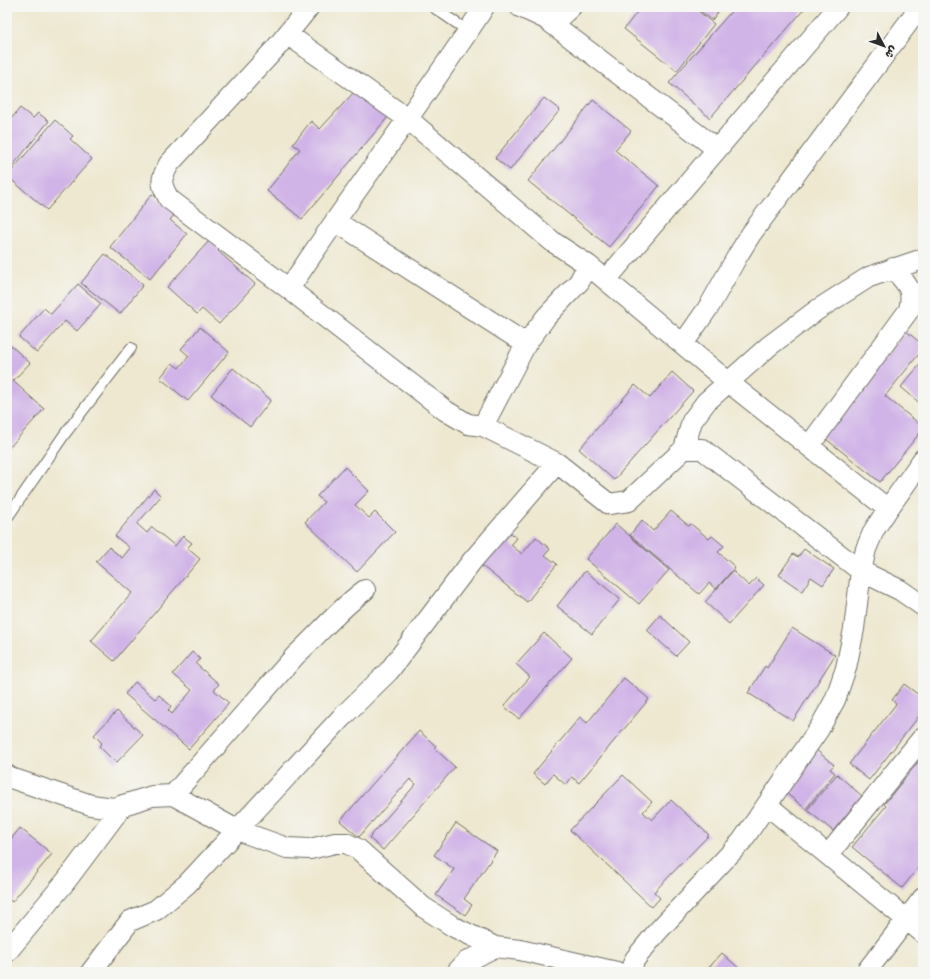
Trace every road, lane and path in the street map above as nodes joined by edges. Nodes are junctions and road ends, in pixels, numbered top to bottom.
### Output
1 (309, 7) edge
2 (433, 7) edge
3 (484, 7) edge
4 (520, 7) edge
5 (571, 7) edge
6 (838, 7) edge
7 (920, 7) edge
8 (546, 19) junction
9 (468, 31) junction
10 (287, 34) junction
11 (408, 119) junction
12 (717, 149) junction
13 (334, 220) junction
14 (923, 259) edge
15 (588, 265) junction
16 (893, 268) junction
17 (606, 280) junction
18 (289, 289) junction
19 (526, 344) junction
20 (683, 344) junction
21 (131, 348) dead end
22 (728, 382) junction
23 (483, 426) junction
24 (809, 446) junction
25 (684, 449) junction
26 (923, 459) edge
27 (557, 463) junction
28 (888, 509) junction
29 (7, 518) edge
30 (861, 571) junction
31 (365, 590) dead end
32 (923, 606) edge
33 (923, 737) edge
34 (7, 775) edge
35 (173, 795) junction
36 (123, 805) junction
37 (767, 805) junction
38 (237, 830) junction
39 (828, 855) junction
40 (923, 898) edge
41 (907, 919) junction
42 (923, 933) edge
43 (495, 947) junction
44 (7, 952) edge
45 (91, 972) edge
46 (457, 972) edge
47 (617, 972) edge
48 (630, 972) edge
49 (866, 972) edge

1 - 10 street
2 - 9 lane
3 - 9 street
4 - 8 street
5 - 8 street
6 - 12 street
7 - 20 street
8 - 12 street
9 - 11 street
10 - 11 street
10 - 18 street
11 - 13 street
11 - 15 street
12 - 17 street
13 - 18 street
13 - 19 street
14 - 16 street
15 - 17 street
15 - 19 street
16 - 22 street
16 - 24 street
17 - 20 street
18 - 23 street
19 - 23 street
20 - 22 street
21 - 29 lane
22 - 24 street
22 - 25 street
23 - 27 street
24 - 28 street
25 - 27 street
25 - 30 street
26 - 28 street
27 - 38 street
28 - 30 street
30 - 32 street
30 - 37 street
31 - 35 street
33 - 39 street
34 - 36 street
35 - 36 street
35 - 38 street
36 - 44 street
37 - 39 street
37 - 48 street
38 - 43 street
38 - 45 street
39 - 41 street
40 - 41 street
41 - 42 street
41 - 49 street
43 - 46 street
43 - 47 street

